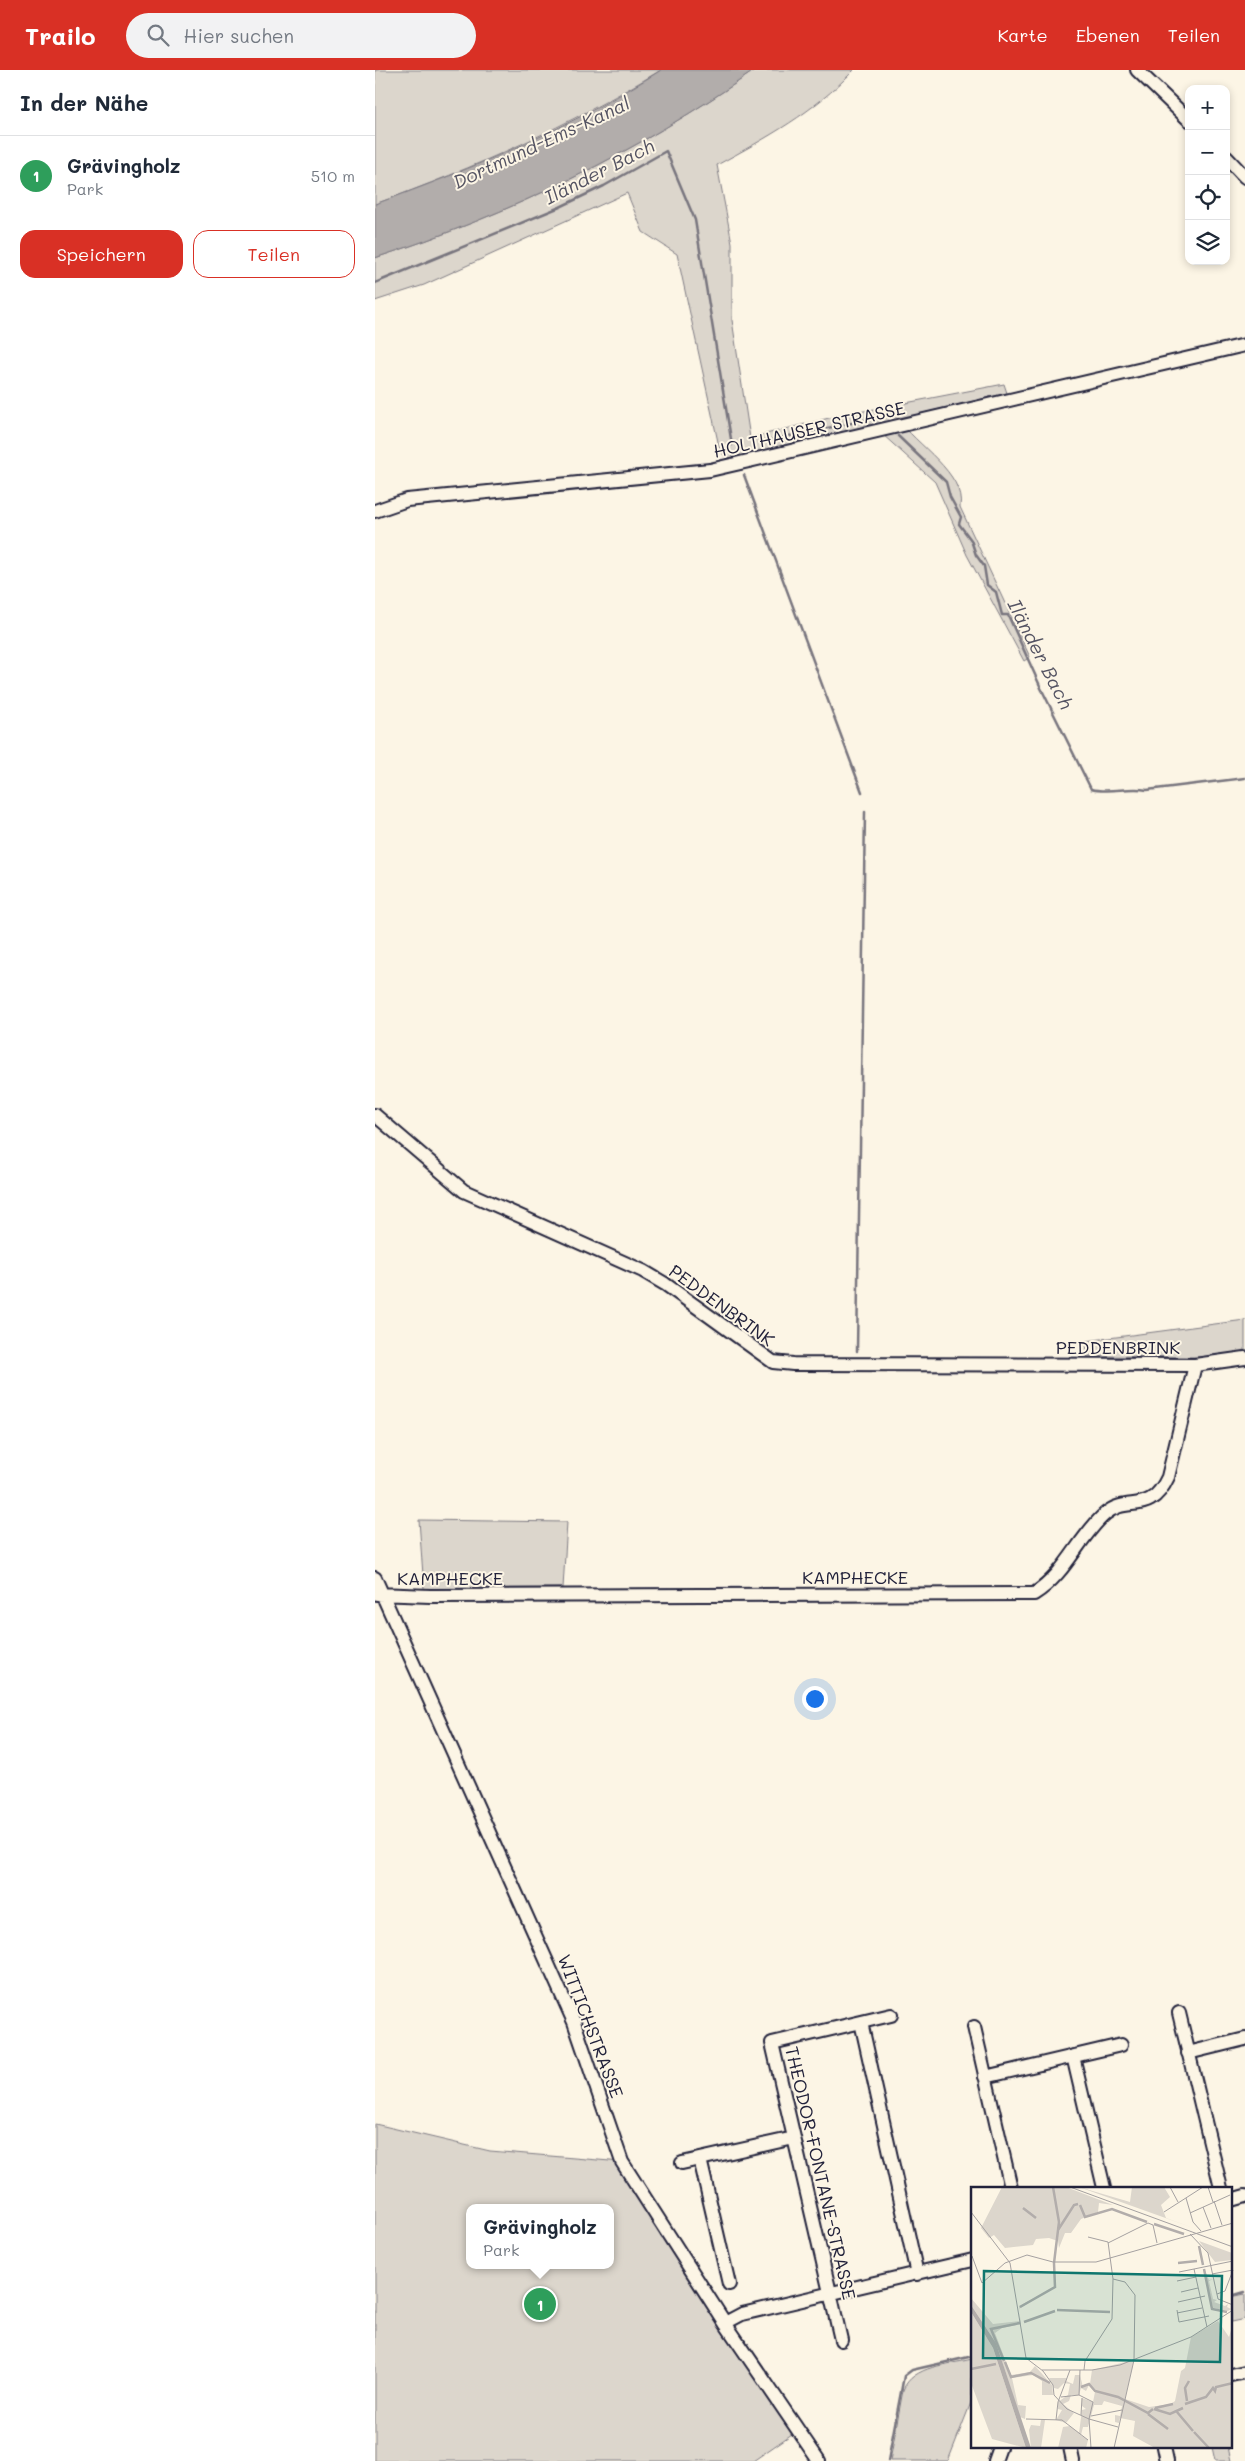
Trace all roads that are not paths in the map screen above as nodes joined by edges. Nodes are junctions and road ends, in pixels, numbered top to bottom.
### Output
1 (1137, 70) edge
2 (1185, 116) edge
3 (1230, 161) edge
4 (1245, 177) edge
5 (1245, 345) edge
6 (375, 511) edge
7 (375, 1115) edge
8 (1245, 1358) edge
9 (1195, 1364) junction
10 (375, 1578) edge
11 (379, 1595) edge
12 (1179, 2013) dead end
13 (891, 2015) dead end
14 (861, 2022) junction
15 (973, 2027) dead end
16 (1245, 2039) edge
17 (1121, 2045) dead end
18 (1188, 2053) junction
19 (1073, 2056) junction
20 (985, 2077) junction
21 (794, 2138) junction
22 (700, 2159) junction
23 (682, 2163) dead end
24 (1011, 2187) edge
25 (1104, 2187) edge
26 (1221, 2187) edge
27 (971, 2260) edge
28 (917, 2274) junction
29 (729, 2284) dead end
30 (830, 2294) junction
31 (725, 2323) junction
32 (841, 2340) dead end
33 (1000, 2448) edge
34 (1070, 2448) edge
35 (1164, 2448) edge
36 (819, 2461) edge
37 (995, 2461) edge
38 (1073, 2461) edge
39 (1167, 2461) edge

1 - 2 street
3 - 4 street
5 - 6 street, HOLTHAUSER STRASSE
7 - 9 street, PEDDENBRINK
8 - 9 street, PEDDENBRINK
9 - 11 street, KAMPHECKE
10 - 11 street, WITTICHSTRASSE
11 - 31 street, WITTICHSTRASSE
12 - 18 street
13 - 14 street, THEODOR-FONTANE-STRASSE
14 - 21 street, THEODOR-FONTANE-STRASSE
14 - 28 street
15 - 20 street
16 - 18 street
17 - 19 street
18 - 26 street
19 - 20 street
19 - 25 street
20 - 24 street
21 - 22 street
21 - 30 street, THEODOR-FONTANE-STRASSE
22 - 23 street
22 - 29 street
27 - 28 street
28 - 30 street
30 - 31 street
30 - 32 street, THEODOR-FONTANE-STRASSE
31 - 36 street, WITTICHSTRASSE
33 - 37 street
34 - 38 street
35 - 39 street

